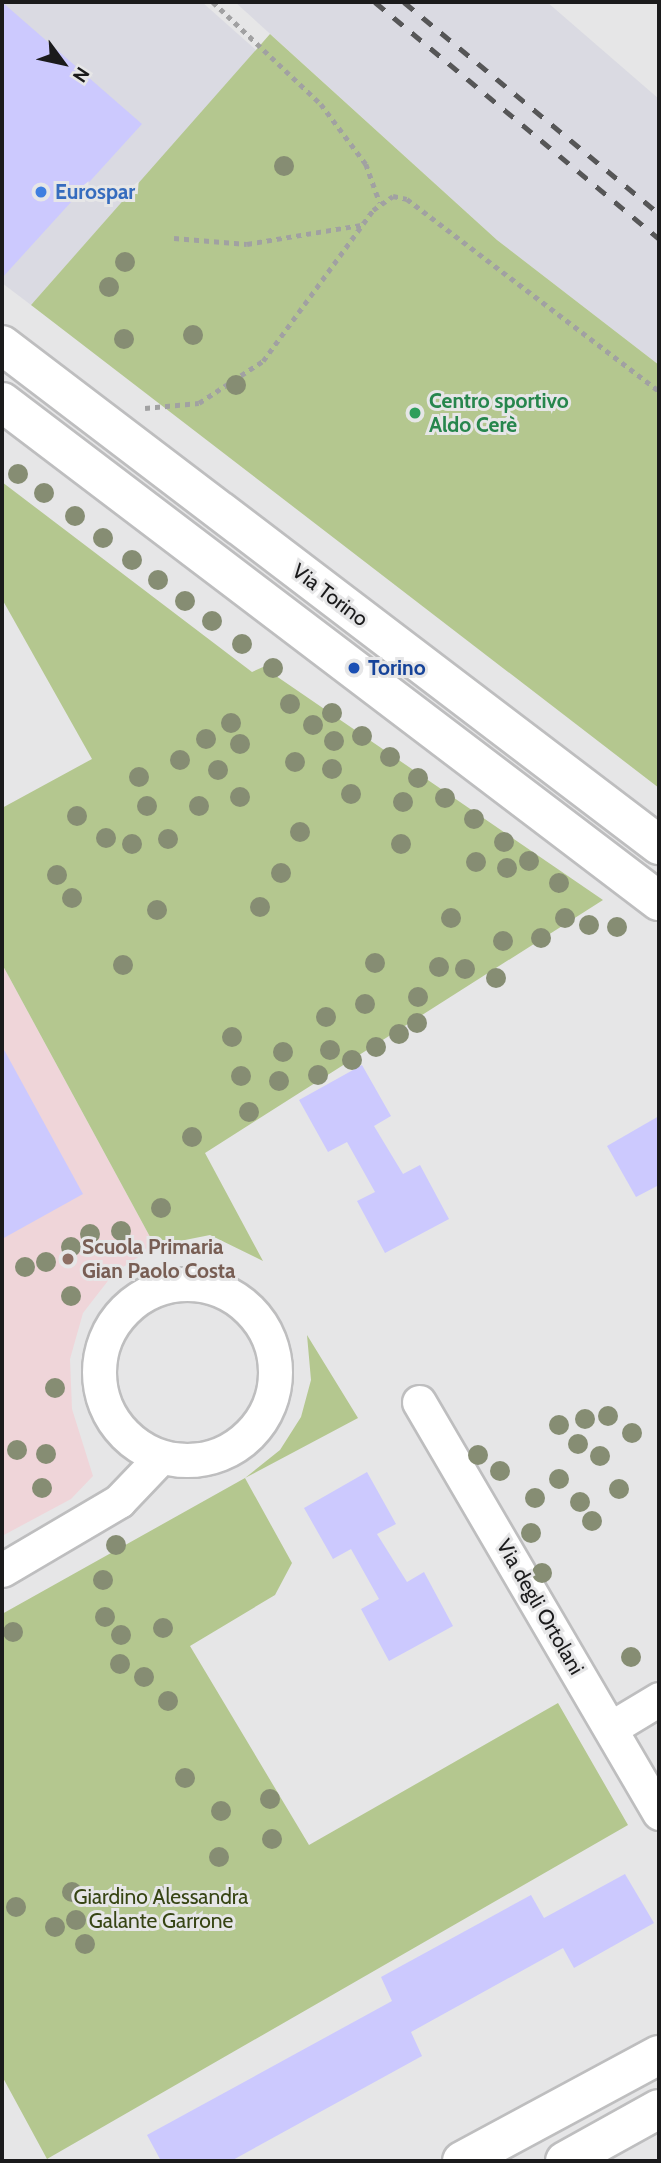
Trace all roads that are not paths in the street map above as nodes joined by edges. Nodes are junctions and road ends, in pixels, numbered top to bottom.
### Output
1 (2, 345) edge
2 (2, 402) edge
3 (659, 845) edge
4 (659, 901) edge
5 (419, 1402) dead end
6 (161, 1457) junction
7 (2, 1570) edge
8 (659, 1699) edge
9 (611, 1728) junction
10 (659, 1813) edge
11 (659, 2055) edge
12 (659, 2109) edge
13 (462, 2161) edge
14 (565, 2161) edge

1 - 3 main road, Via Torino
2 - 4 main road, Via Torino
5 - 9 street, Via degli Ortolani
6 - 6 street
6 - 7 street
8 - 9 street
9 - 10 street, Via degli Ortolani
11 - 13 main road
12 - 14 main road

